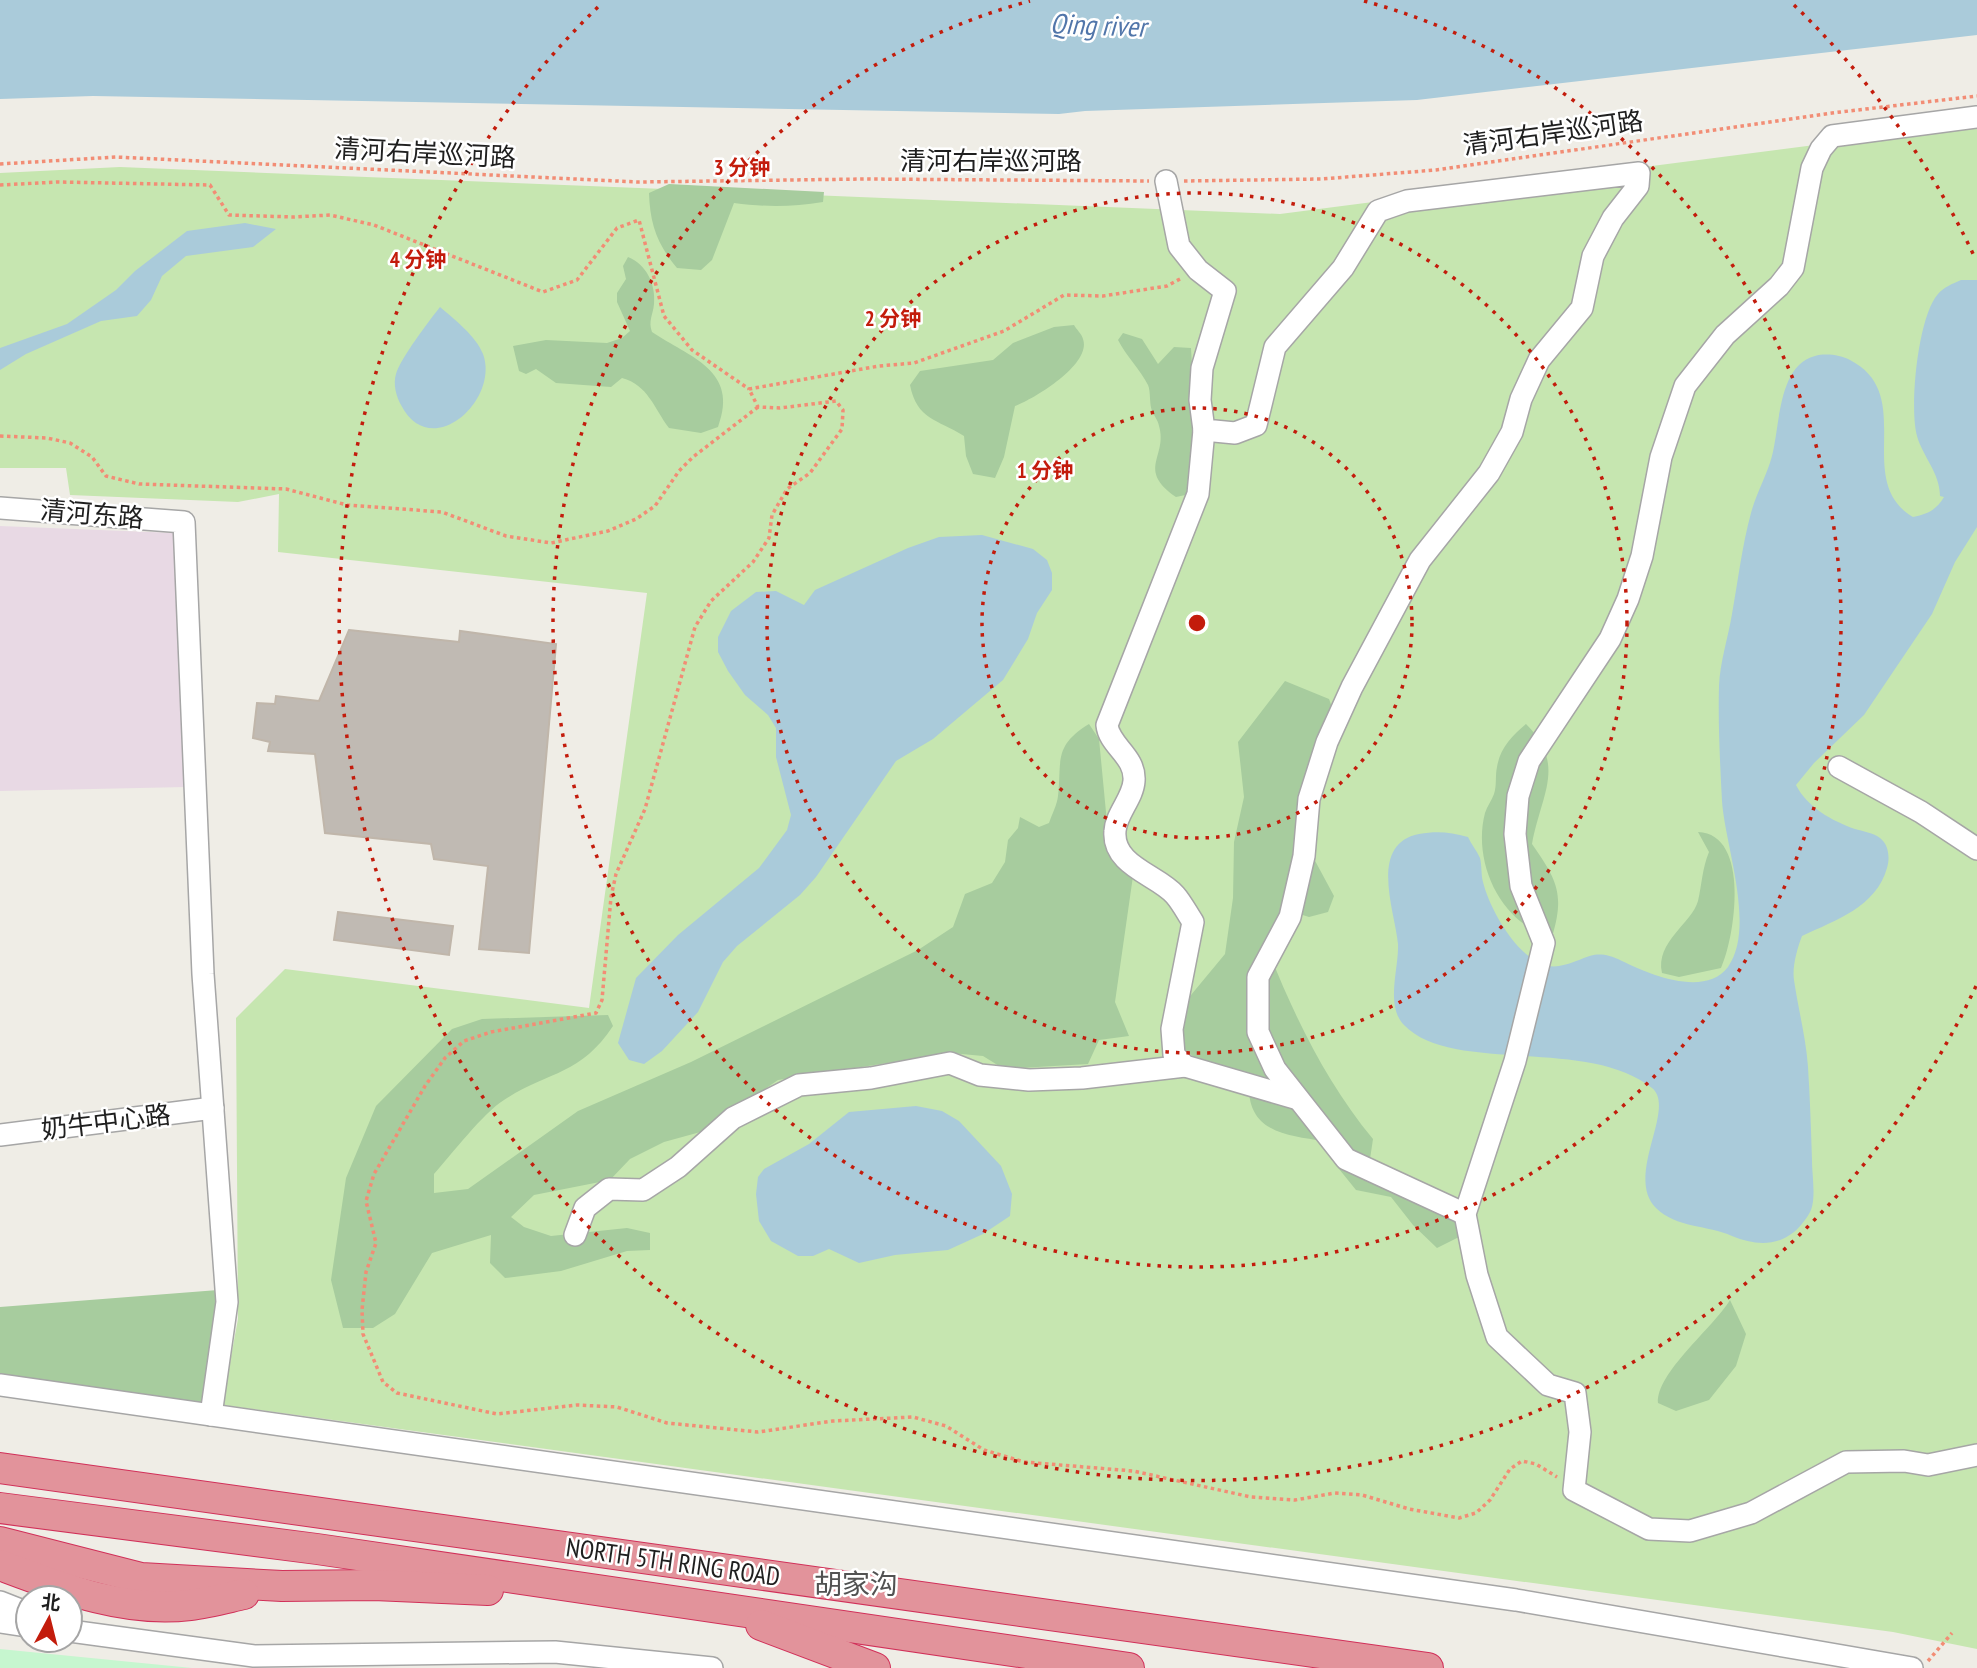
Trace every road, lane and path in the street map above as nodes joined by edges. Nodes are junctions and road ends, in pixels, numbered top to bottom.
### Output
1 (1977, 96) edge
2 (1977, 117) edge
3 (0, 164) edge
4 (1166, 181) junction
5 (0, 185) edge
6 (1198, 270) junction
7 (748, 388) junction
8 (758, 407) junction
9 (1204, 430) junction
10 (0, 436) edge
11 (0, 508) edge
12 (1839, 767) dead end
13 (1977, 849) edge
14 (1185, 1066) junction
15 (1298, 1099) junction
16 (213, 1108) junction
17 (0, 1135) edge
18 (1465, 1214) junction
19 (575, 1235) dead end
20 (0, 1385) edge
21 (211, 1415) junction
22 (1977, 1455) edge
23 (0, 1468) edge
24 (1574, 1490) junction
25 (0, 1508) edge
26 (0, 1542) edge
27 (0, 1565) edge
28 (282, 1586) junction
29 (691, 1602) junction
30 (84, 1633) edge
31 (1952, 1633) dead end
32 (712, 1668) edge
33 (875, 1668) edge
34 (1129, 1668) edge
35 (1428, 1668) edge
36 (1912, 1668) edge
37 (1923, 1668) edge

1 - 4 path, 清河右岸巡河路
2 - 18 street
3 - 4 path, 清河右岸巡河路
4 - 6 street
5 - 7 path
6 - 7 path
6 - 9 street
7 - 8 path
8 - 10 path
8 - 24 path
9 - 14 street
9 - 15 street
11 - 16 street, 清河东路
12 - 13 street
14 - 15 street
14 - 19 street
15 - 18 street
16 - 17 street, 奶牛中心路
16 - 21 street
18 - 24 street
20 - 21 street
21 - 36 street
22 - 24 street
23 - 35 highway, NORTH 5TH RING ROAD
25 - 29 highway, NORTH 5TH RING ROAD
26 - 28 highway
27 - 28 highway
28 - 29 highway
29 - 33 highway
29 - 34 highway, NORTH 5TH RING ROAD
30 - 32 street
31 - 37 path

